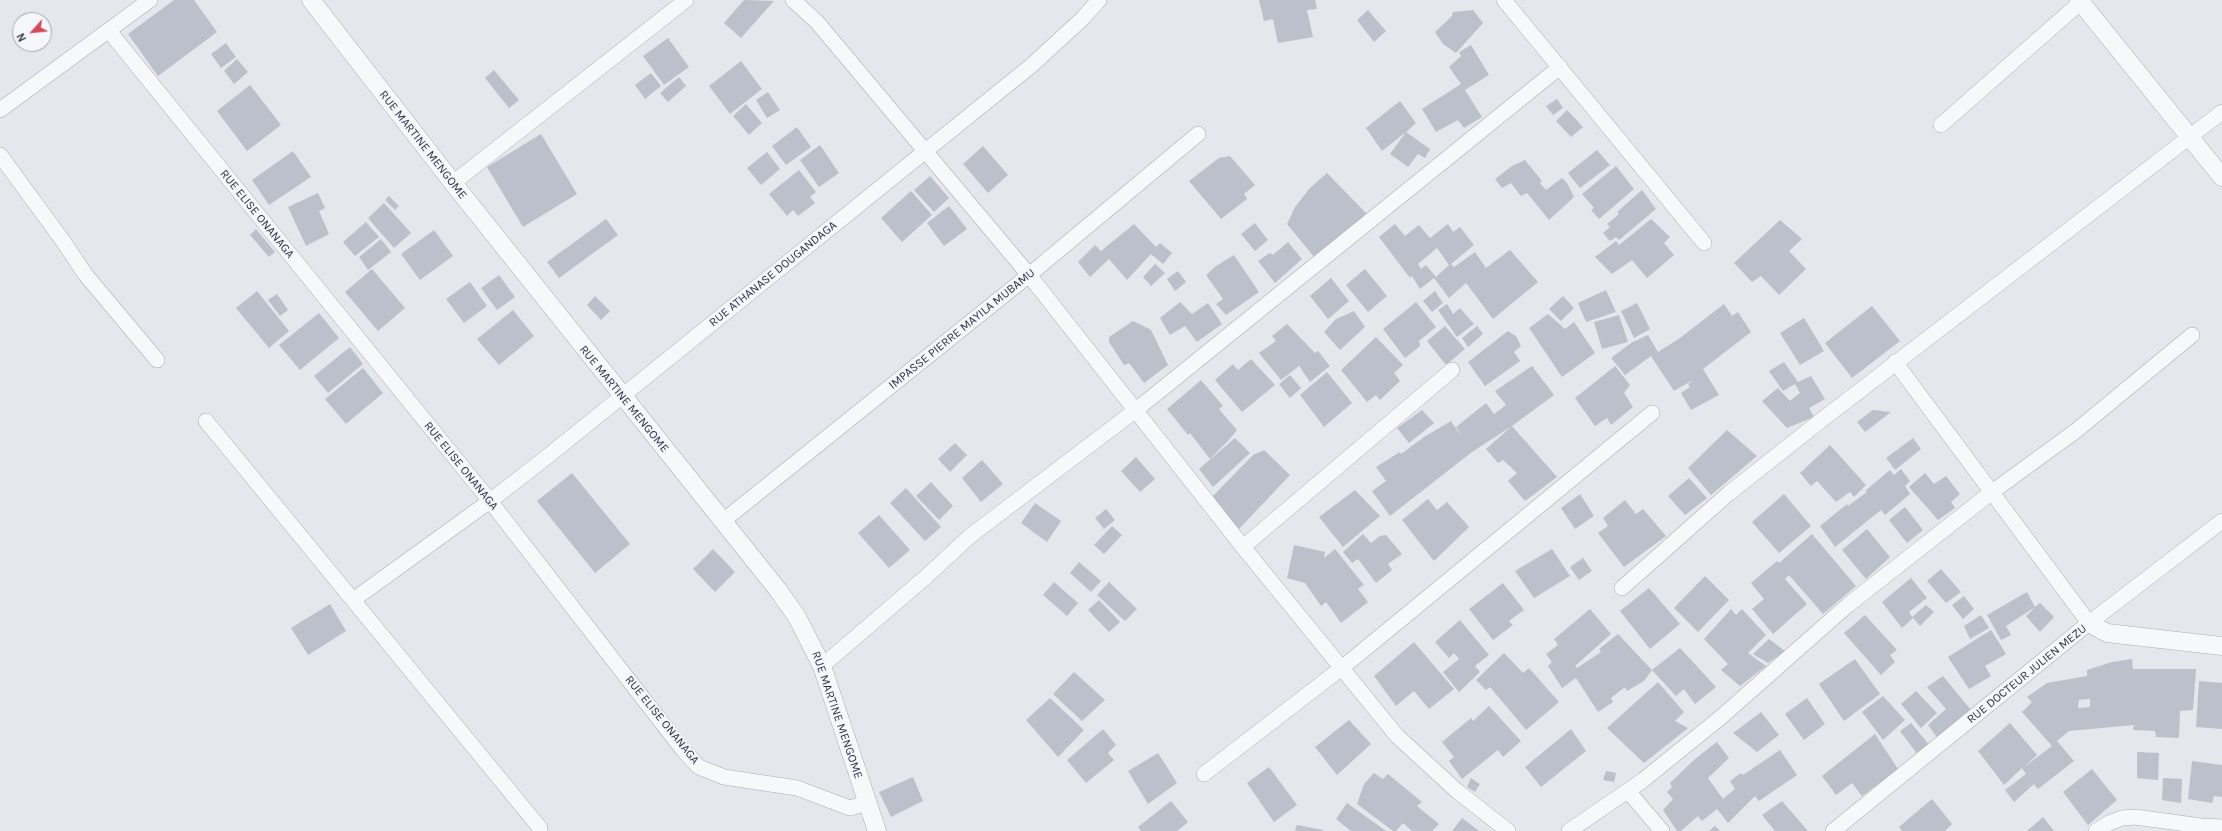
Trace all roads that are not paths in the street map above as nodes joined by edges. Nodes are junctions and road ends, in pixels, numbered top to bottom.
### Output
1 (150, 0) edge
2 (311, 0) edge
3 (686, 0) edge
4 (793, 0) edge
5 (1099, 0) edge
6 (1504, 0) edge
7 (2081, 1) edge
8 (109, 31) junction
9 (1560, 67) junction
10 (1, 106) edge
11 (2222, 112) edge
12 (1940, 125) dead end
13 (1198, 134) dead end
14 (2191, 137) junction
15 (924, 151) junction
16 (0, 155) edge
17 (2222, 176) edge
18 (453, 183) junction
19 (1704, 243) dead end
20 (1029, 275) junction
21 (2192, 335) dead end
22 (157, 360) dead end
23 (1895, 362) junction
24 (1452, 370) dead end
25 (621, 396) junction
26 (1136, 410) junction
27 (1652, 413) dead end
28 (206, 421) dead end
29 (1992, 492) junction
30 (490, 501) junction
31 (723, 521) junction
32 (2222, 521) edge
33 (1243, 547) junction
34 (1622, 588) dead end
35 (353, 600) junction
36 (2090, 624) junction
37 (2222, 646) edge
38 (822, 666) junction
39 (1343, 667) junction
40 (1204, 774) dead end
41 (1628, 791) junction
42 (867, 803) junction
43 (2222, 827) edge
44 (540, 828) dead end
45 (877, 831) edge
46 (1508, 831) edge
47 (1569, 831) edge
48 (1662, 831) edge
49 (1834, 831) edge
50 (2096, 831) edge

1 - 8 street
2 - 18 street, RUE MARTINE MENGOME
3 - 18 street
4 - 15 street
5 - 15 street, RUE ATHANASE DOUGANDAGA
6 - 9 street
7 - 12 street
7 - 14 street
8 - 10 street
8 - 30 street, RUE ELISE ONANAGA
9 - 19 street
9 - 26 street
11 - 14 street
13 - 20 street, IMPASSE PIERRE MAYILA MUBAMU
14 - 17 street
14 - 23 street
15 - 20 street
15 - 25 street, RUE ATHANASE DOUGANDAGA
16 - 22 street
18 - 25 street, RUE MARTINE MENGOME
20 - 26 street
20 - 31 street, IMPASSE PIERRE MAYILA MUBAMU
21 - 29 street
23 - 29 street
23 - 34 street
24 - 33 street
25 - 30 street, RUE ATHANASE DOUGANDAGA
25 - 31 street, RUE MARTINE MENGOME
26 - 33 street
26 - 38 street
27 - 39 street
28 - 35 street
29 - 36 street
29 - 41 street
30 - 35 street, RUE ATHANASE DOUGANDAGA
30 - 42 street, RUE ELISE ONANAGA
31 - 38 street, RUE MARTINE MENGOME
32 - 36 street, RUE DOCTEUR JULIEN MEZU
33 - 39 street
35 - 44 street
36 - 37 street
36 - 49 street, RUE DOCTEUR JULIEN MEZU
38 - 42 street, RUE MARTINE MENGOME
39 - 40 street
39 - 46 street
41 - 47 street
41 - 48 street
42 - 45 street, RUE MARTINE MENGOME
43 - 50 street

